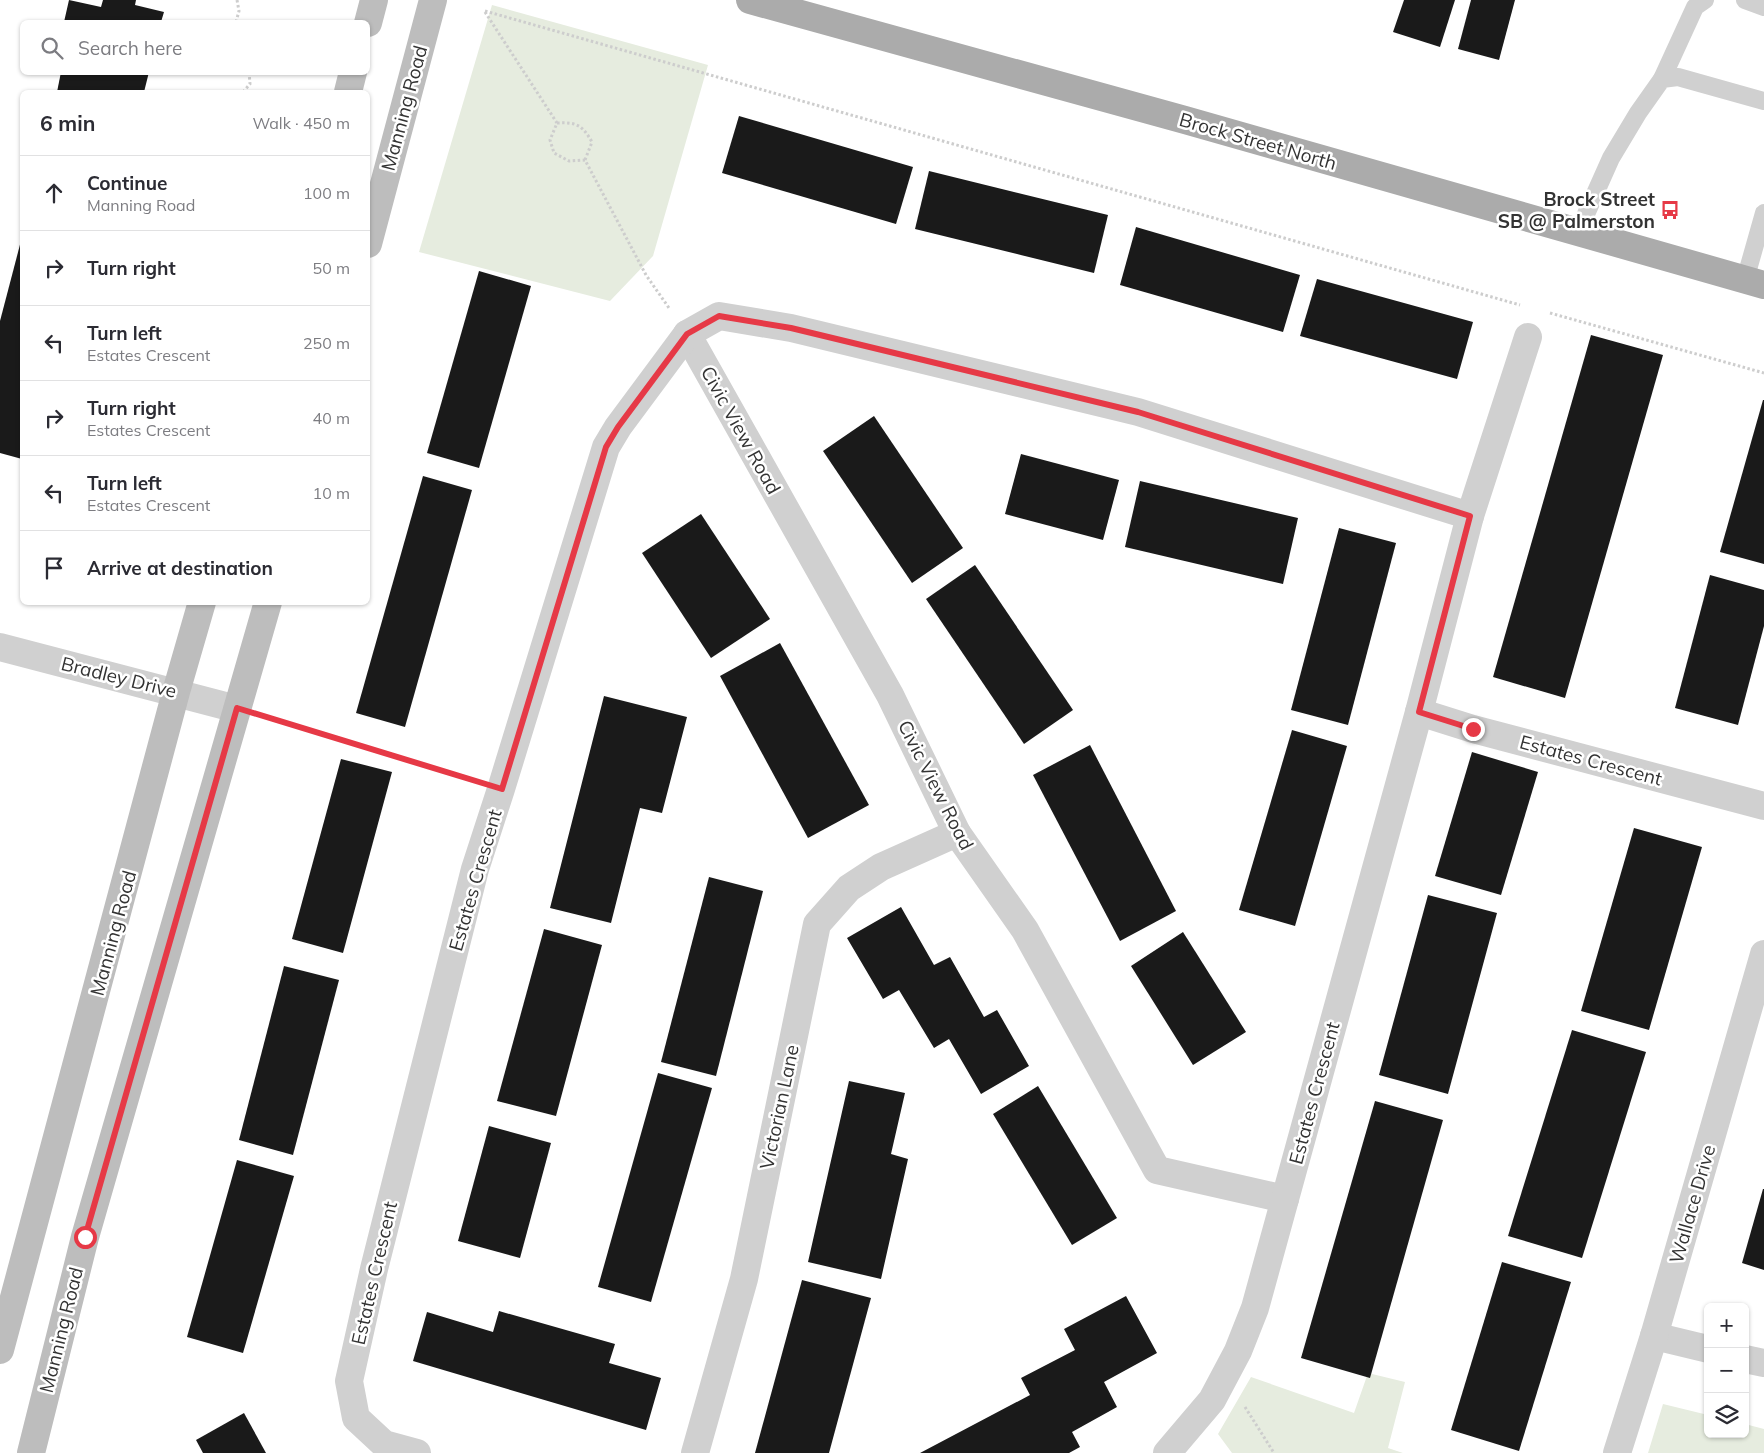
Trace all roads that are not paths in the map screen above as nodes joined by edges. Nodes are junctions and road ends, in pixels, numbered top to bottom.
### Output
1 (374, 0) edge
2 (433, 0) edge
3 (750, 0) edge
4 (1705, 0) edge
5 (1745, 0) edge
6 (1764, 7) edge
7 (369, 20) edge
8 (353, 75) edge
9 (1662, 79) junction
10 (349, 90) edge
11 (1764, 101) edge
12 (1764, 213) edge
13 (1578, 232) junction
14 (370, 236) edge
15 (1754, 282) edge
16 (687, 334) junction
17 (1528, 337) dead end
18 (1470, 516) junction
19 (201, 605) edge
20 (267, 605) edge
21 (0, 648) edge
22 (176, 692) junction
23 (237, 708) junction
24 (1419, 712) junction
25 (1764, 806) edge
26 (957, 833) junction
27 (1764, 954) edge
28 (1285, 1199) junction
29 (1654, 1336) junction
30 (1704, 1349) edge
31 (0, 1350) edge
32 (1749, 1360) edge
33 (1764, 1363) edge
34 (31, 1453) edge
35 (417, 1453) edge
36 (695, 1453) edge
37 (1167, 1453) edge
38 (1617, 1453) edge

1 - 7 main road
2 - 14 main road, Manning Road
3 - 13 main road, Brock Street North
4 - 9 lane
5 - 6 lane
8 - 10 main road
9 - 11 lane
9 - 13 lane
12 - 15 lane
13 - 15 main road, Brock Street North
16 - 18 street, Estates Crescent
16 - 26 street, Civic View Road
16 - 35 street, Estates Crescent
17 - 18 street, Estates Crescent
18 - 24 street, Estates Crescent
19 - 22 main road, Manning Road
20 - 23 main road, Manning Road
21 - 22 street, Bradley Drive
22 - 23 street, Bradley Drive
22 - 31 main road, Manning Road
23 - 34 main road, Manning Road
24 - 25 street, Estates Crescent
24 - 28 street, Estates Crescent
26 - 28 street, Civic View Road
26 - 36 street, Victorian Lane
27 - 29 street, Wallace Drive
28 - 37 street, Estates Crescent
29 - 30 street
29 - 38 street, Wallace Drive
32 - 33 street

